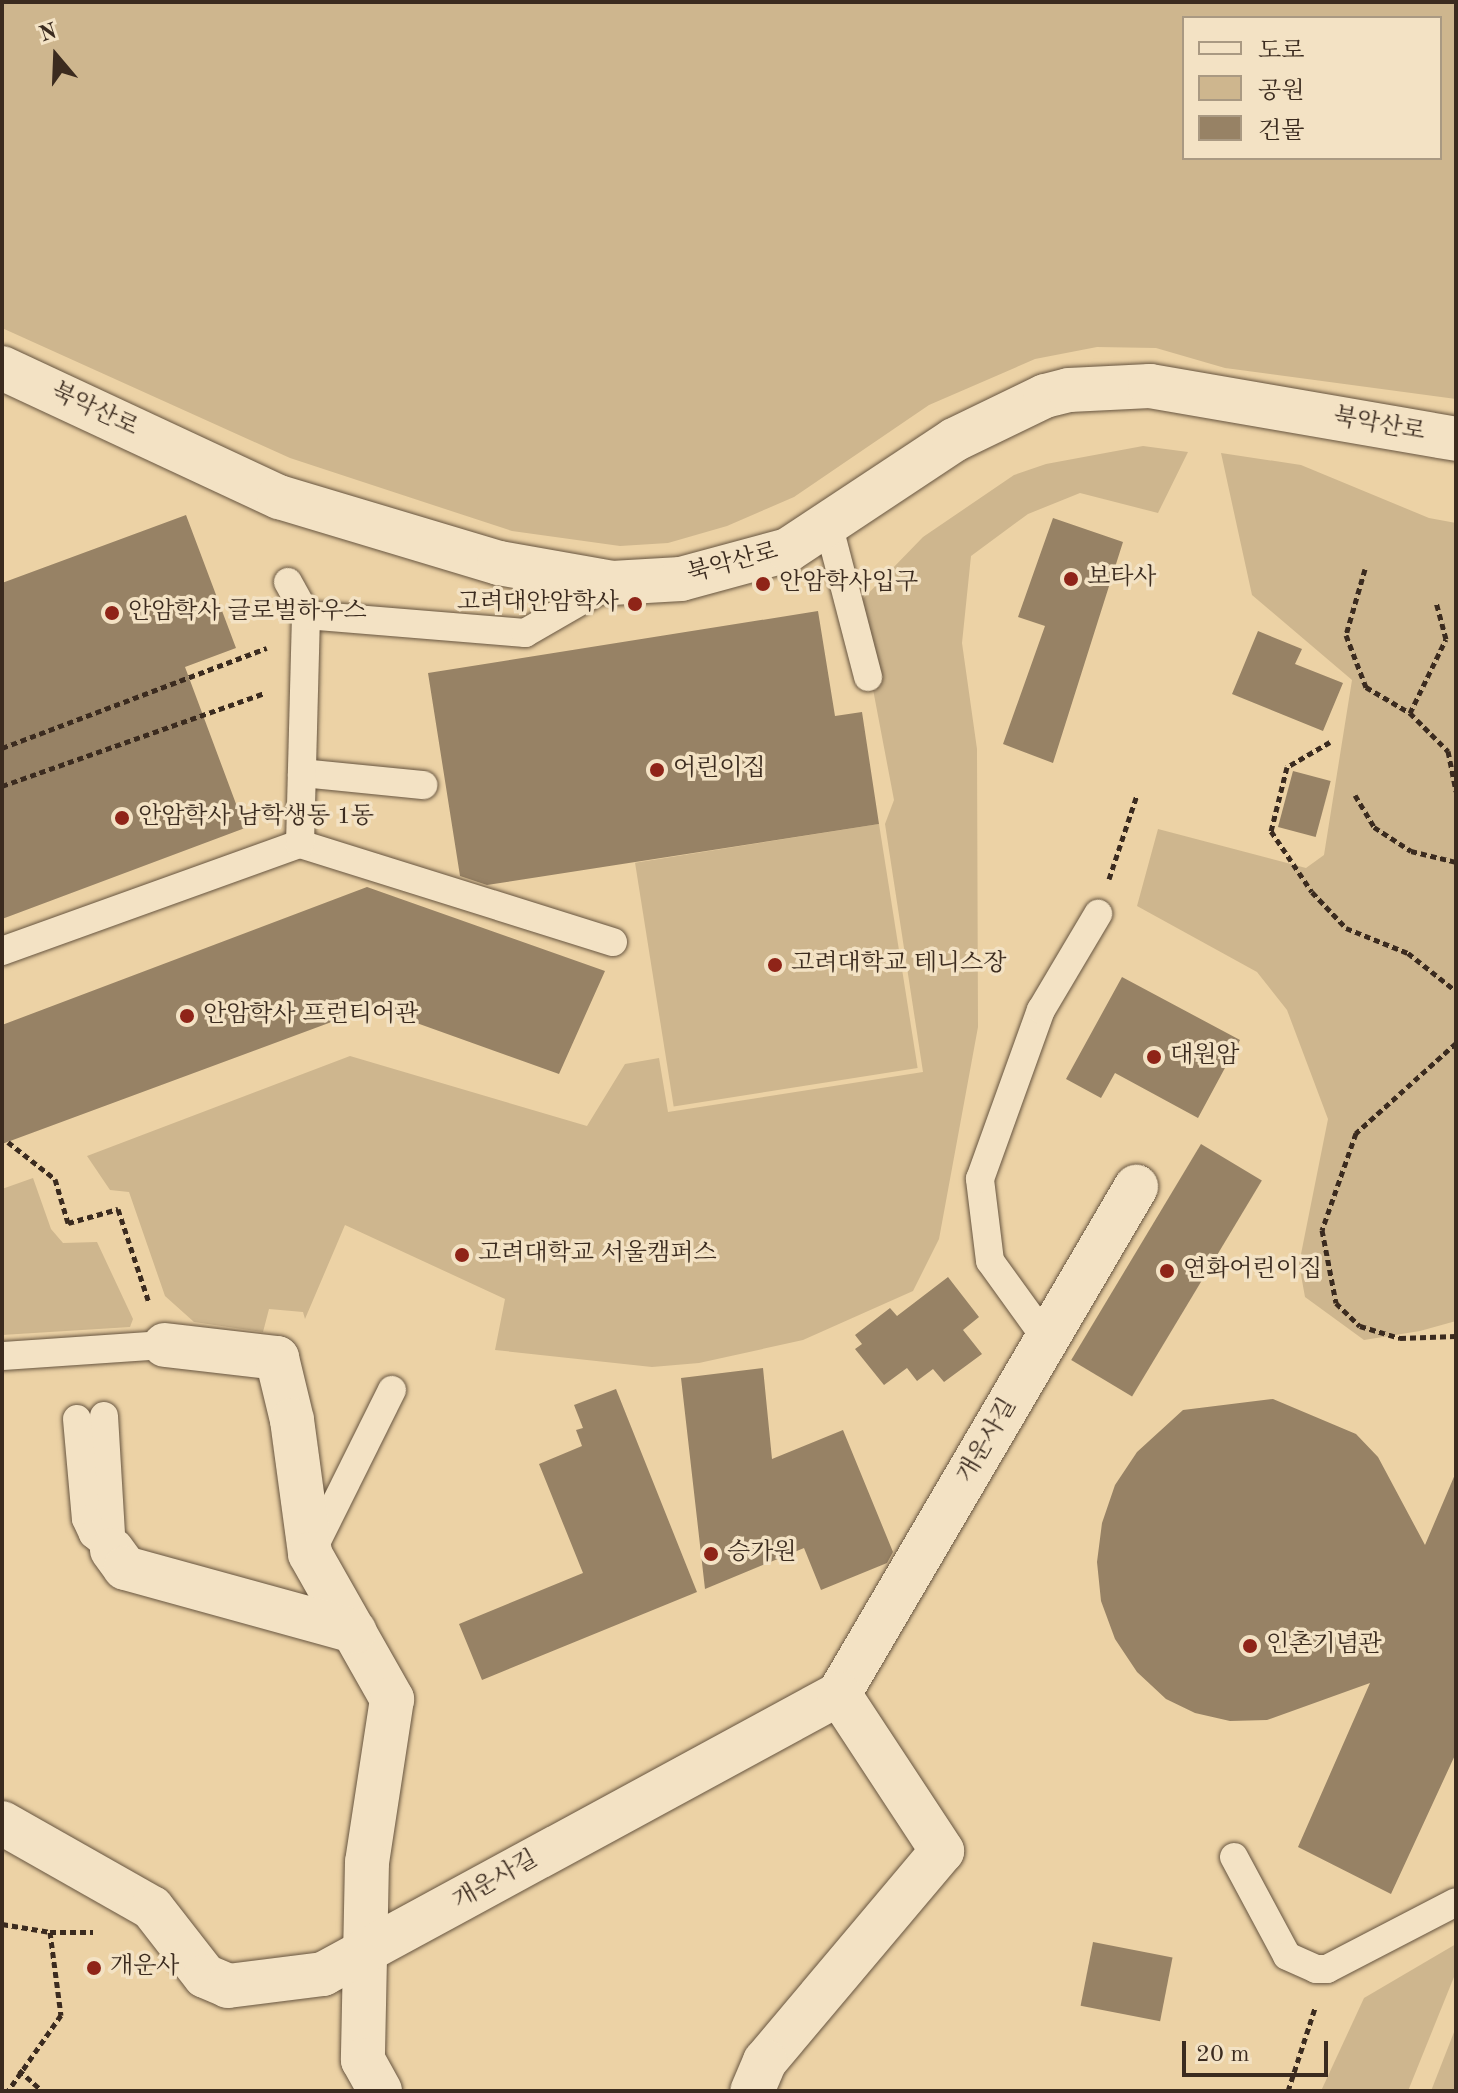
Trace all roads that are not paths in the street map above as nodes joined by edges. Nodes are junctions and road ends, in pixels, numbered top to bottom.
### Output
1 (2, 368) edge
2 (1456, 439) edge
3 (829, 527) junction
4 (288, 582) dead end
5 (612, 583) junction
6 (306, 615) junction
7 (868, 677) dead end
8 (302, 773) junction
9 (423, 785) dead end
10 (300, 844) junction
11 (1098, 914) road end
12 (613, 942) dead end
13 (2, 951) edge
14 (1136, 1187) dead end
15 (1047, 1340) junction
16 (165, 1345) joint
17 (2, 1356) edge
18 (392, 1390) dead end
19 (91, 1417) dead end
20 (112, 1550) joint
21 (310, 1554) junction
22 (354, 1631) junction
23 (839, 1694) junction
24 (2, 1823) edge
25 (1234, 1857) dead end
26 (1456, 1902) edge
27 (365, 1955) junction
28 (380, 2091) edge
29 (752, 2091) edge

1 - 5 street, 북악산로
2 - 3 street, 북악산로
3 - 5 street, 북악산로
3 - 7 lane
4 - 6 lane
5 - 6 lane
6 - 8 lane
8 - 9 lane
8 - 10 lane
10 - 12 lane
10 - 13 lane
11 - 15 lane
14 - 15 street, 개운사길
15 - 23 street, 개운사길
16 - 17 lane
16 - 21 street
18 - 21 lane
19 - 20 lane
20 - 22 street
21 - 22 street
22 - 27 street
23 - 27 street, 개운사길
23 - 29 street
24 - 27 street, 개운사길
25 - 26 lane
27 - 28 street

